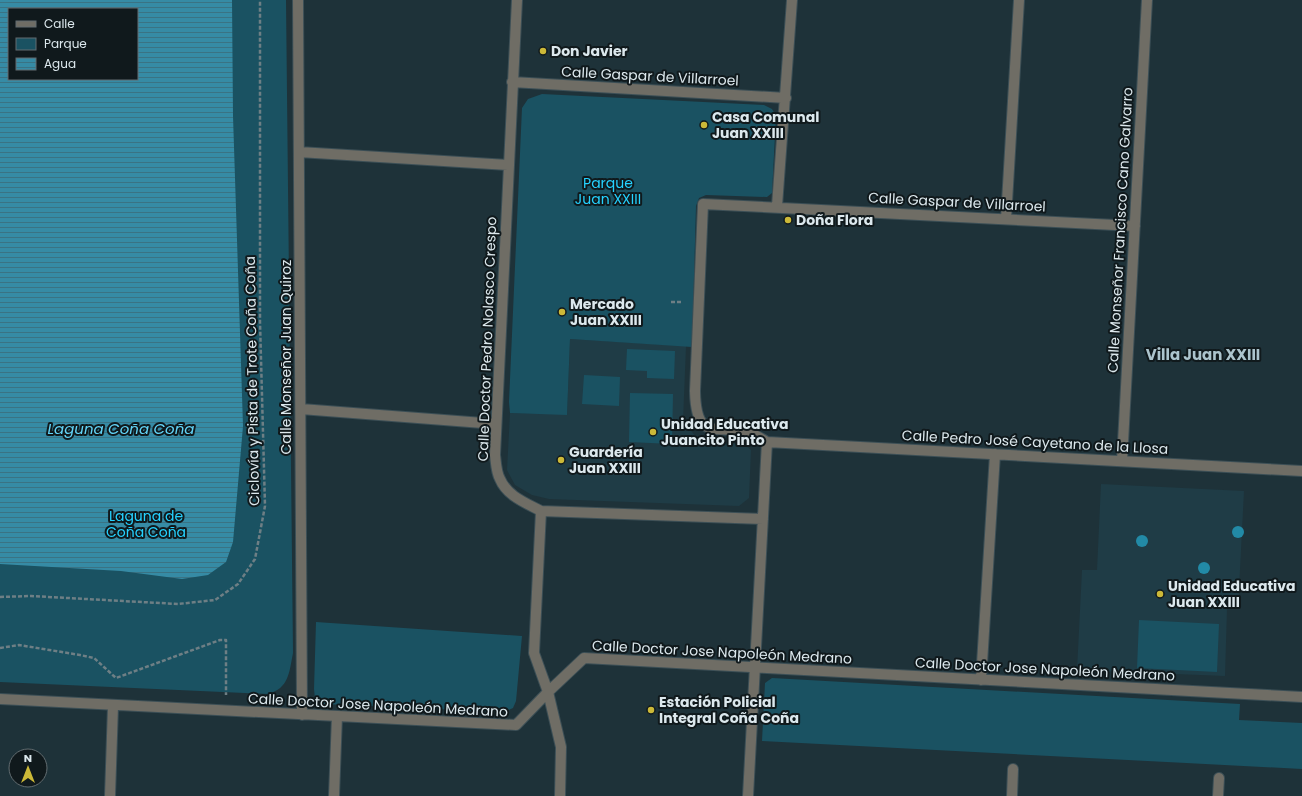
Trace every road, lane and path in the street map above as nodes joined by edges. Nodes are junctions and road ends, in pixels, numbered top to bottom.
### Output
1 (260, 0) edge
2 (298, 0) edge
3 (517, 0) edge
4 (792, 0) edge
5 (1019, 0) edge
6 (1147, 0) edge
7 (512, 82) junction
8 (786, 98) junction
9 (299, 152) junction
10 (508, 165) junction
11 (777, 206) junction
12 (1006, 219) junction
13 (1135, 226) junction
14 (301, 409) junction
15 (496, 424) junction
16 (767, 442) junction
17 (995, 454) junction
18 (1122, 461) junction
19 (1302, 471) edge
20 (541, 511) junction
21 (763, 519) junction
22 (0, 597) edge
23 (0, 648) edge
24 (755, 668) junction
25 (981, 680) junction
26 (548, 692) junction
27 (1302, 697) edge
28 (0, 699) edge
29 (112, 706) junction
30 (225, 711) junction
31 (302, 715) junction
32 (337, 716) junction
33 (1013, 769) dead end
34 (1219, 778) dead end
35 (110, 796) edge
36 (334, 796) edge
37 (560, 796) edge
38 (748, 796) edge
39 (1012, 796) edge
40 (1218, 796) edge

1 - 22 path, Ciclovía y Pista de Trote Coña Coña
2 - 9 street, Calle Monseñor Juan Quiroz
3 - 7 street, Calle Doctor Pedro Nolasco Crespo
4 - 8 street
5 - 12 street
6 - 13 street, Calle Monseñor Francisco Cano Galvarro
7 - 8 street, Calle Gaspar de Villarroel
7 - 10 street, Calle Doctor Pedro Nolasco Crespo
8 - 11 street
9 - 10 street
9 - 14 street, Calle Monseñor Juan Quiroz
10 - 15 street, Calle Doctor Pedro Nolasco Crespo
11 - 12 street, Calle Gaspar de Villarroel
11 - 16 street, Calle Gaspar de Villarroel
12 - 13 street, Calle Gaspar de Villarroel
13 - 18 street, Calle Monseñor Francisco Cano Galvarro
14 - 15 street
14 - 31 street, Calle Monseñor Juan Quiroz
15 - 20 street, Calle Doctor Pedro Nolasco Crespo
16 - 17 street, Calle Pedro José Cayetano de la Llosa
16 - 21 street
17 - 18 street, Calle Pedro José Cayetano de la Llosa
17 - 25 street
18 - 19 street, Calle Pedro José Cayetano de la Llosa
20 - 21 street
20 - 26 street
21 - 24 street
23 - 30 path
24 - 25 street, Calle Doctor Jose Napoleón Medrano
24 - 26 street, Calle Doctor Jose Napoleón Medrano
24 - 38 street
25 - 27 street, Calle Doctor Jose Napoleón Medrano
26 - 32 street, Calle Doctor Jose Napoleón Medrano
26 - 37 street
28 - 29 street, Calle Doctor Jose Napoleón Medrano
29 - 30 street, Calle Doctor Jose Napoleón Medrano
29 - 35 street
30 - 31 street, Calle Doctor Jose Napoleón Medrano
31 - 32 street, Calle Doctor Jose Napoleón Medrano
32 - 36 street
33 - 39 street
34 - 40 street

